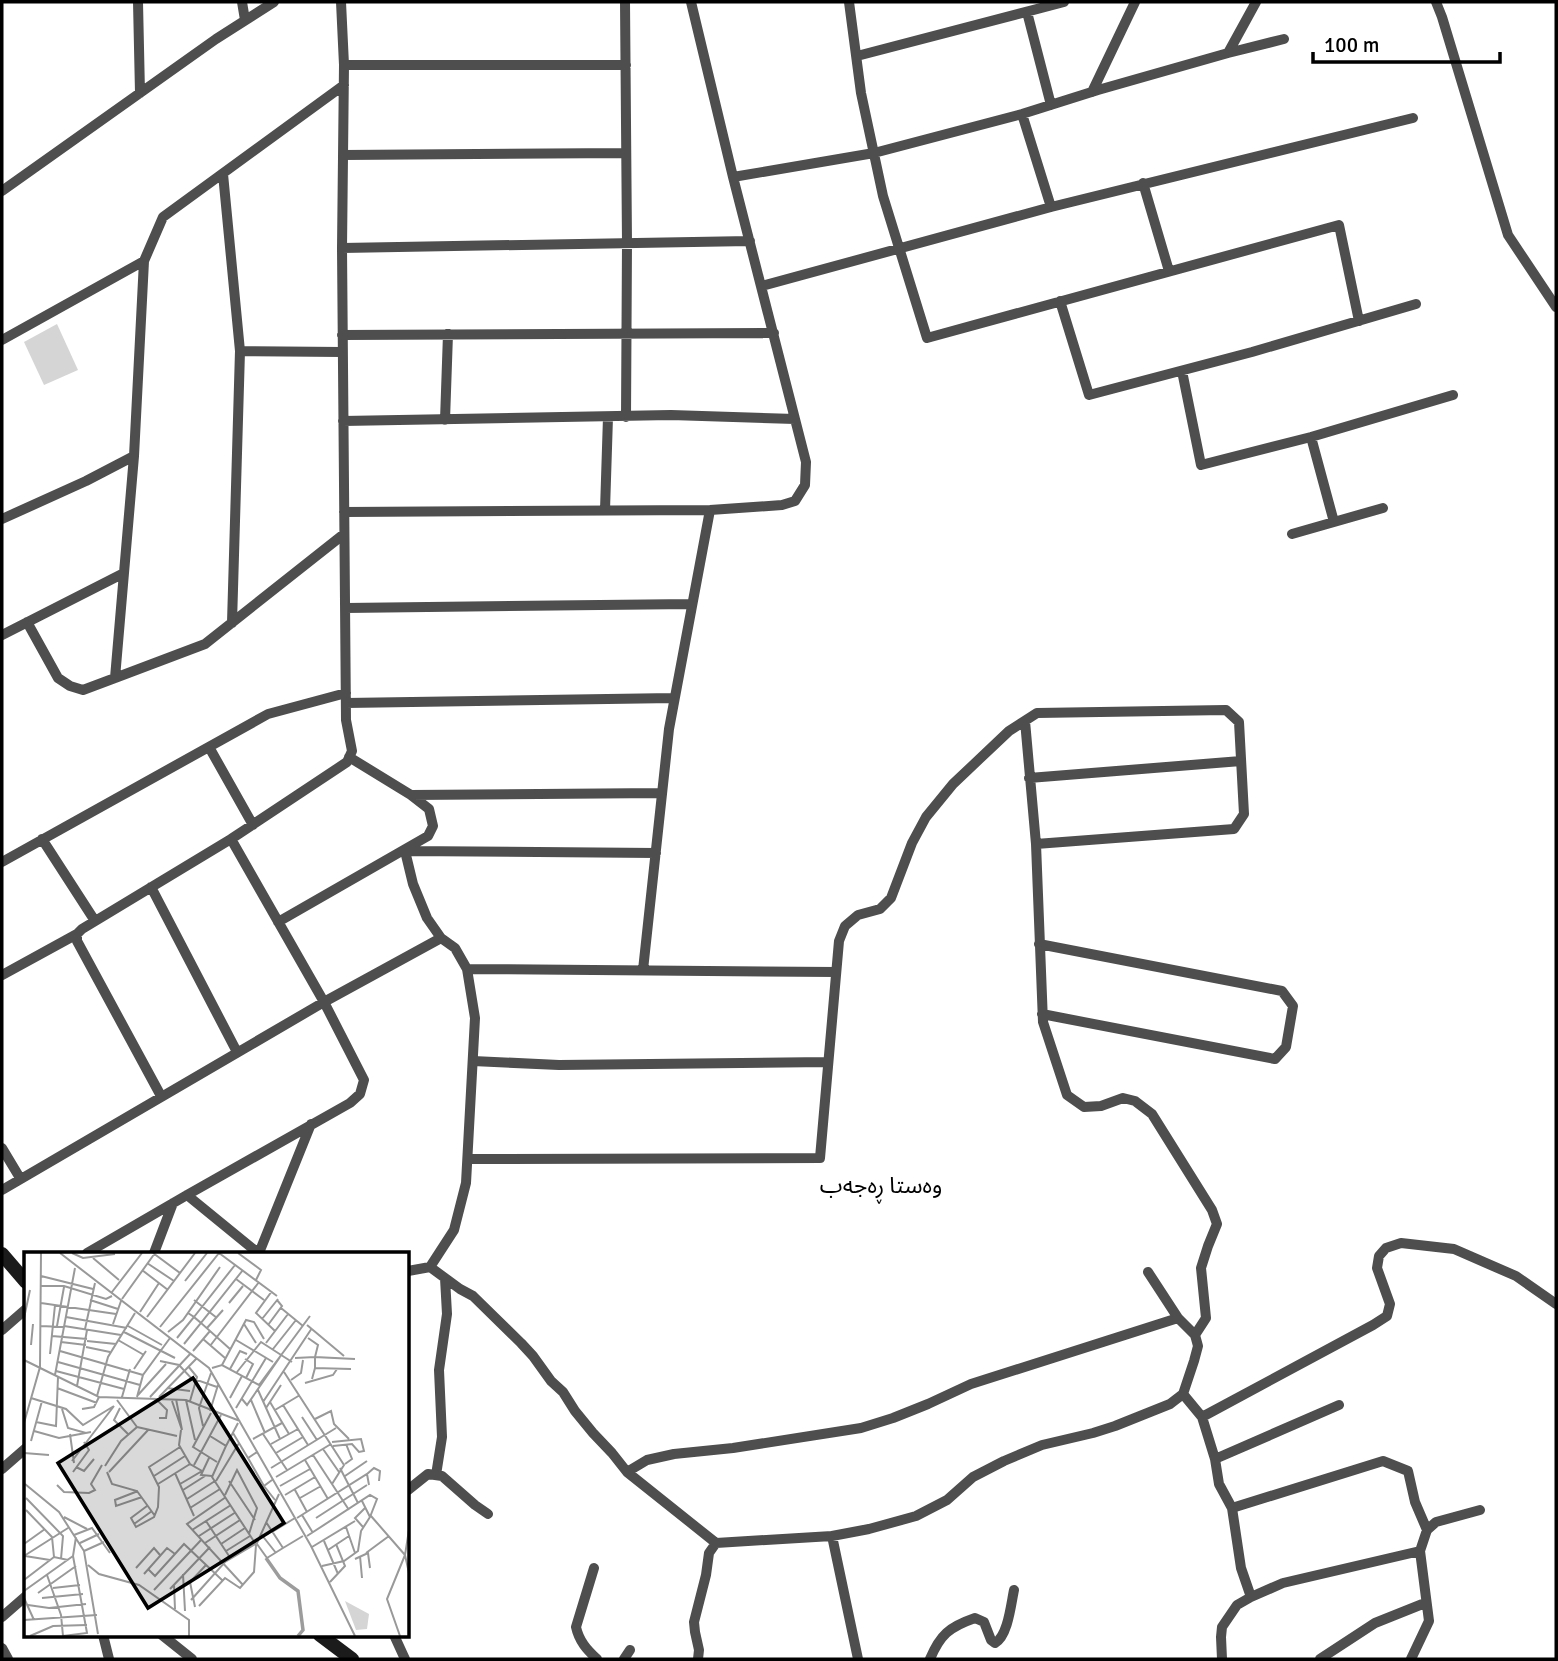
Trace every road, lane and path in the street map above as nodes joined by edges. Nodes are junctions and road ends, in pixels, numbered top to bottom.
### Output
1 (138, 2) edge
2 (242, 2) edge
3 (274, 2) edge
4 (341, 2) edge
5 (625, 2) edge
6 (691, 2) edge
7 (849, 2) edge
8 (1065, 2) edge
9 (1135, 2) edge
10 (1256, 2) edge
11 (1436, 2) edge
12 (1027, 12) junction
13 (245, 20) junction
14 (1284, 39) dead end
15 (1228, 53) junction
16 (857, 56) junction
17 (344, 65) junction
18 (626, 65) junction
19 (344, 85) junction
20 (1092, 92) junction
21 (140, 93) junction
22 (1051, 105) junction
23 (1022, 114) junction
24 (1413, 118) dead end
25 (626, 153) junction
26 (874, 153) junction
27 (343, 155) junction
28 (223, 174) junction
29 (733, 177) junction
30 (1143, 183) junction
31 (2, 191) edge
32 (1051, 207) junction
33 (750, 242) junction
34 (627, 243) junction
35 (342, 248) junction
36 (899, 248) junction
37 (144, 261) junction
38 (1169, 271) junction
39 (762, 286) junction
40 (1060, 301) junction
41 (1416, 304) dead end
42 (1556, 307) edge
43 (1359, 321) junction
44 (626, 333) junction
45 (774, 333) junction
46 (342, 334) junction
47 (448, 334) junction
48 (2, 340) edge
49 (240, 351) junction
50 (342, 352) junction
51 (1182, 371) junction
52 (1453, 395) dead end
53 (626, 416) junction
54 (608, 417) junction
55 (795, 419) junction
56 (445, 420) junction
57 (343, 421) junction
58 (1311, 437) junction
59 (134, 456) junction
60 (1383, 508) dead end
61 (605, 510) junction
62 (710, 510) junction
63 (344, 512) junction
64 (2, 519) edge
65 (1334, 522) junction
66 (344, 534) junction
67 (1292, 534) dead end
68 (124, 573) junction
69 (692, 604) junction
70 (345, 608) junction
71 (27, 622) junction
72 (232, 623) junction
73 (2, 635) edge
74 (115, 678) junction
75 (346, 698) junction
76 (674, 698) junction
77 (1025, 721) junction
78 (209, 747) junction
79 (349, 757) junction
80 (1241, 761) junction
81 (1029, 778) junction
82 (662, 793) junction
83 (411, 795) junction
84 (253, 825) junction
85 (42, 839) junction
86 (231, 839) junction
87 (1036, 844) junction
88 (405, 850) junction
89 (656, 853) junction
90 (2, 862) edge
91 (151, 887) junction
92 (95, 921) junction
93 (278, 922) junction
94 (77, 934) junction
95 (440, 937) junction
96 (1039, 944) junction
97 (467, 969) junction
98 (643, 970) junction
99 (836, 972) junction
100 (2, 975) edge
101 (324, 1002) junction
102 (1042, 1014) junction
103 (237, 1052) junction
104 (473, 1061) junction
105 (828, 1062) junction
106 (161, 1096) junction
107 (311, 1124) junction
108 (2, 1148) edge
109 (468, 1159) junction
110 (20, 1178) junction
111 (2, 1190) edge
112 (187, 1195) junction
113 (173, 1203) junction
114 (89, 1252) edge
115 (154, 1252) edge
116 (258, 1252) edge
117 (259, 1252) edge
118 (2, 1254) edge
119 (430, 1267) junction
120 (410, 1270) edge
121 (1148, 1272) dead end
122 (445, 1278) junction
123 (24, 1280) edge
124 (1556, 1304) edge
125 (24, 1311) edge
126 (1178, 1318) junction
127 (2, 1331) edge
128 (1195, 1335) junction
129 (1183, 1394) junction
130 (1339, 1405) dead end
131 (1202, 1418) junction
132 (24, 1450) edge
133 (1215, 1459) junction
134 (2, 1469) edge
135 (627, 1472) junction
136 (436, 1475) junction
137 (410, 1488) edge
138 (1232, 1508) junction
139 (1480, 1510) dead end
140 (488, 1514) dead end
141 (1427, 1530) junction
142 (832, 1536) junction
143 (716, 1543) junction
144 (1420, 1551) junction
145 (594, 1568) dead end
146 (1014, 1590) dead end
147 (1251, 1597) junction
148 (24, 1599) edge
149 (1425, 1603) junction
150 (2, 1617) edge
151 (103, 1636) edge
152 (163, 1636) edge
153 (321, 1636) edge
154 (394, 1636) edge
155 (2, 1648) edge
156 (8, 1659) edge
157 (109, 1659) edge
158 (192, 1659) edge
159 (352, 1659) edge
160 (405, 1659) edge
161 (597, 1659) edge
162 (698, 1659) edge
163 (858, 1659) edge
164 (930, 1659) edge
165 (1222, 1659) edge
166 (1320, 1659) edge
167 (1411, 1659) edge

1 - 21 street
2 - 13 street
3 - 13 street
4 - 17 street
5 - 18 street
6 - 29 street
7 - 16 street
8 - 12 street
9 - 20 street
10 - 15 street
11 - 42 street
12 - 16 street
12 - 22 street
13 - 21 street
14 - 15 street
15 - 20 street
16 - 26 street
17 - 18 street
17 - 19 street
18 - 25 street
19 - 27 street
19 - 28 street
20 - 22 street
21 - 31 street
22 - 23 street
23 - 26 street
23 - 32 street
24 - 30 street
25 - 27 street
25 - 34 street
26 - 29 street
26 - 36 street
27 - 35 street
28 - 37 street
28 - 49 street
29 - 33 street
30 - 32 street
30 - 38 street
32 - 36 street
33 - 34 street
33 - 39 street
34 - 35 street
34 - 44 street
35 - 46 street
36 - 39 street
36 - 40 street
37 - 48 street
37 - 59 street
38 - 40 street
38 - 43 street
39 - 45 street
40 - 51 street
41 - 43 street
43 - 51 street
44 - 45 street
44 - 47 street
44 - 53 street
45 - 55 street
46 - 47 street
46 - 50 street
47 - 56 street
49 - 50 street
49 - 72 street
50 - 57 street
51 - 58 street
52 - 58 street
53 - 54 street
53 - 55 street
54 - 56 street
54 - 61 street
55 - 62 street
56 - 57 street
57 - 63 street
58 - 65 street
59 - 64 street
59 - 68 street
60 - 65 street
61 - 62 street
61 - 63 street
62 - 69 street
63 - 66 street
65 - 67 street
66 - 70 street
66 - 72 street
68 - 71 street
68 - 74 street
69 - 70 street
69 - 76 street
70 - 75 street
71 - 73 street
71 - 74 street
72 - 74 street
75 - 76 street
75 - 78 street
75 - 79 street
76 - 82 street
77 - 80 street
77 - 81 street
77 - 99 street
78 - 84 street
78 - 85 street
79 - 83 street
79 - 84 street
80 - 81 street
80 - 87 street
81 - 87 street
82 - 83 street
82 - 89 street
83 - 88 street
84 - 86 street
85 - 90 street
85 - 92 street
86 - 91 street
86 - 93 street
87 - 96 street
88 - 89 street
88 - 93 street
88 - 95 street
89 - 98 street
91 - 92 street
91 - 103 street
92 - 94 street
93 - 101 street
94 - 100 street
94 - 106 street
95 - 97 street
95 - 101 street
96 - 102 street
96 - 102 street
97 - 98 street
97 - 104 street
98 - 99 street
99 - 105 street
101 - 103 street
101 - 107 street
102 - 128 street
103 - 106 street
104 - 105 street
104 - 109 street
105 - 109 street
106 - 110 street
107 - 112 street
107 - 117 street
108 - 110 street
109 - 119 street
110 - 111 street
112 - 113 street
112 - 116 street
113 - 114 street
113 - 115 street
118 - 123 main road
119 - 120 street
119 - 122 street
121 - 126 street
122 - 135 street
122 - 136 street
124 - 131 street
125 - 127 street
126 - 128 street
126 - 135 street
128 - 129 street
129 - 131 street
129 - 142 street
130 - 133 street
131 - 133 street
132 - 134 street
133 - 138 street
135 - 143 street
136 - 137 street
136 - 140 street
138 - 141 street
138 - 147 street
139 - 141 street
141 - 144 street
142 - 143 street
142 - 163 street
143 - 162 street
144 - 147 street
144 - 149 street
145 - 161 street
146 - 164 street
147 - 165 street
148 - 150 street
149 - 166 street
149 - 167 street
151 - 157 street
152 - 158 street
153 - 159 main road
154 - 160 street
155 - 156 street

